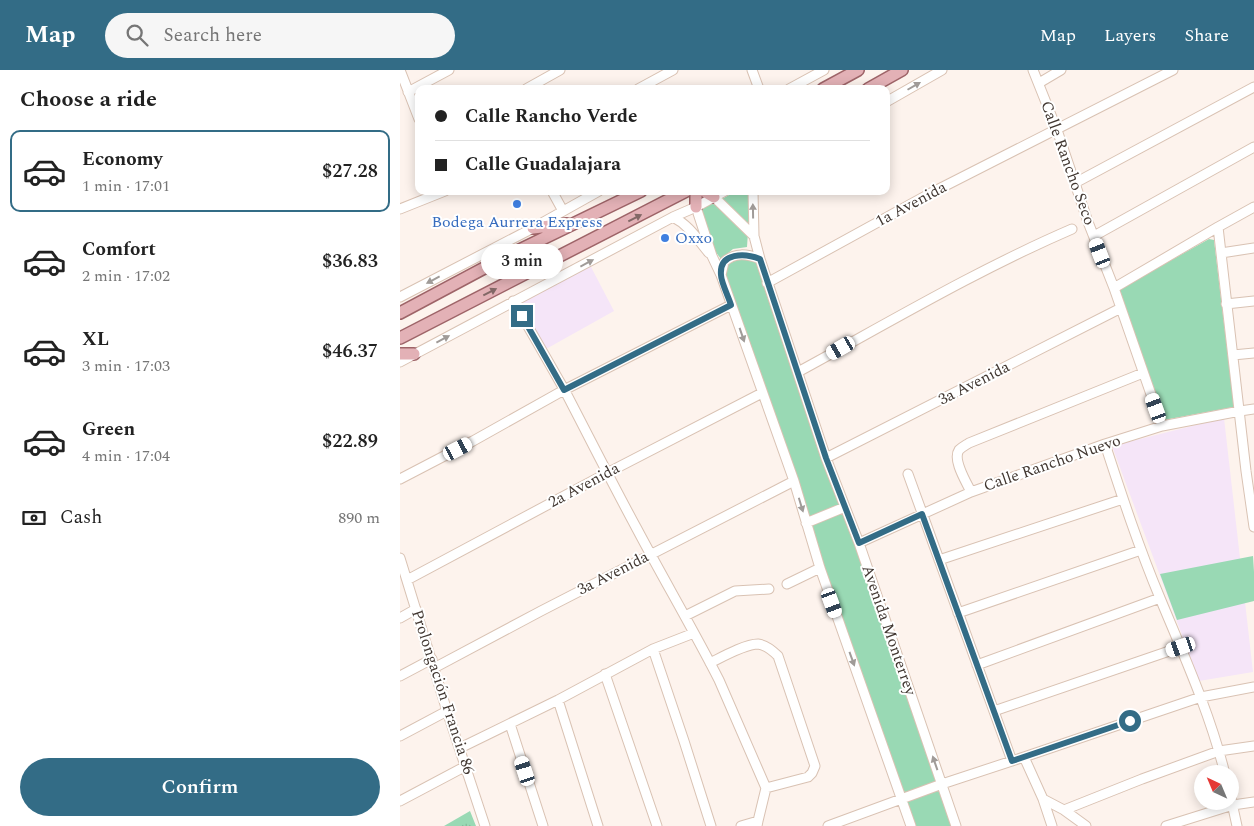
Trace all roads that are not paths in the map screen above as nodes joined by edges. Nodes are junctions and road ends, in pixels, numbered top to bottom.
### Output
1 (400, 70) edge
2 (448, 70) edge
3 (560, 70) edge
4 (672, 70) edge
5 (752, 70) edge
6 (824, 70) edge
7 (858, 70) edge
8 (902, 70) edge
9 (942, 70) edge
10 (1033, 70) edge
11 (1061, 70) edge
12 (1173, 70) edge
13 (1039, 83) junction
14 (421, 85) edge
15 (533, 85) edge
16 (645, 85) edge
17 (758, 85) edge
18 (796, 85) edge
19 (830, 85) edge
20 (875, 85) edge
21 (1254, 87) edge
22 (415, 88) edge
23 (408, 92) junction
24 (890, 100) edge
25 (415, 109) edge
26 (1057, 130) junction
27 (1254, 147) edge
28 (1075, 183) junction
29 (435, 195) edge
30 (554, 195) edge
31 (592, 195) edge
32 (633, 195) edge
33 (678, 195) edge
34 (696, 195) edge
35 (708, 195) edge
36 (710, 195) edge
37 (753, 195) edge
38 (696, 206) junction
39 (1254, 208) edge
40 (400, 209) edge
41 (563, 211) junction
42 (673, 217) junction
43 (576, 223) junction
44 (1218, 227) junction
45 (533, 228) junction
46 (1072, 229) dead end
47 (754, 236) junction
48 (1094, 236) junction
49 (1254, 248) edge
50 (1221, 253) junction
51 (712, 256) junction
52 (760, 259) junction
53 (721, 275) junction
54 (767, 283) junction
55 (1114, 288) junction
56 (400, 298) edge
57 (1254, 300) edge
58 (514, 301) junction
59 (1226, 304) junction
60 (731, 305) junction
61 (1121, 308) junction
62 (400, 313) edge
63 (400, 338) edge
64 (1254, 353) edge
65 (400, 354) edge
66 (414, 354) junction
67 (1233, 355) junction
68 (400, 362) edge
69 (798, 372) junction
70 (1143, 373) junction
71 (564, 390) junction
72 (762, 394) junction
73 (1254, 410) edge
74 (1240, 411) junction
75 (1162, 426) junction
76 (1105, 444) junction
77 (826, 458) junction
78 (1250, 470) edge
79 (606, 473) junction
80 (908, 474) dead end
81 (400, 479) edge
82 (794, 481) junction
83 (971, 492) junction
84 (1123, 499) junction
85 (845, 507) junction
86 (922, 514) junction
87 (806, 524) junction
88 (1254, 525) edge
89 (859, 543) junction
90 (1141, 550) junction
91 (650, 554) junction
92 (400, 558) edge
93 (939, 560) junction
94 (820, 568) junction
95 (407, 580) junction
96 (787, 584) dead end
97 (769, 589) dead end
98 (1160, 598) junction
99 (416, 609) junction
100 (958, 613) junction
101 (686, 616) junction
102 (400, 618) edge
103 (694, 633) junction
104 (1181, 647) junction
105 (653, 649) junction
106 (433, 663) junction
107 (710, 663) junction
108 (977, 665) junction
109 (605, 674) junction
110 (400, 676) edge
111 (1254, 687) edge
112 (1202, 697) junction
113 (558, 700) junction
114 (447, 711) junction
115 (994, 711) junction
116 (510, 724) junction
117 (400, 736) edge
118 (1254, 746) edge
119 (460, 748) junction
120 (1219, 751) junction
121 (1024, 757) junction
122 (1012, 761) junction
123 (1223, 765) edge
124 (466, 766) junction
125 (942, 784) junction
126 (766, 788) junction
127 (901, 798) junction
128 (1043, 800) junction
129 (400, 801) edge
130 (1254, 802) edge
131 (1239, 804) edge
132 (1064, 810) junction
133 (1217, 810) edge
134 (1234, 810) edge
135 (758, 824) edge
136 (485, 826) edge
137 (543, 826) edge
138 (598, 826) edge
139 (657, 826) edge
140 (711, 826) edge
141 (741, 826) edge
142 (828, 826) edge
143 (911, 826) edge
144 (956, 826) edge
145 (1052, 826) edge
146 (1086, 826) edge
147 (1166, 826) edge
148 (1237, 826) edge

1 - 23 street
2 - 14 street
3 - 15 street
4 - 16 street
5 - 17 street
6 - 18 street
7 - 19 main road
8 - 20 main road
24 -> 9 street
10 - 13 street, Calle Rancho Seco
11 - 13 street
12 - 26 street, 1a Avenida
13 - 26 street, Calle Rancho Seco
21 - 28 street
22 - 23 street
23 - 25 street
26 - 28 street, Calle Rancho Seco
26 - 54 street, 1a Avenida
27 - 48 street
28 - 48 street, Calle Rancho Seco
29 - 40 street
30 - 41 street
31 - 41 street
32 - 43 main road
63 -> 33 main road
34 - 38 main road
35 - 38 street
36 - 47 street
47 -> 37 street, Avenida Monterrey
38 - 42 street
38 - 51 street
39 - 44 street
41 - 45 street
42 - 51 street
58 -> 42 street
43 - 45 main road
43 - 62 main road
44 - 50 street
44 - 55 street
45 -> 56 street
46 - 69 street
47 - 52 street, Avenida Monterrey
48 - 55 street, Calle Rancho Seco
49 - 50 street
50 - 59 street
51 - 53 street
52 - 53 street
52 - 54 street, Avenida Monterrey
53 - 60 street
54 - 69 street, Avenida Monterrey
55 - 61 street, Calle Rancho Seco
57 - 59 street
66 -> 58 street
58 - 71 street
59 - 67 street
60 - 71 street
60 -> 72 street
61 - 70 street, Calle Rancho Seco
61 - 77 street, 3a Avenida
64 - 67 street
65 - 66 main road
66 - 68 street
67 - 74 street
69 - 77 street, Avenida Monterrey
70 - 75 street, Calle Rancho Seco
70 - 83 street
71 - 79 street
71 - 81 street
72 - 79 street, 2a Avenida
72 - 82 street
73 - 74 street, Calle Rancho Nuevo
74 - 75 street, Calle Rancho Nuevo
74 - 78 street
75 - 76 street, Calle Rancho Nuevo
76 - 83 street, Calle Rancho Nuevo
76 - 84 street
77 - 85 street, Avenida Monterrey
78 - 88 street
79 - 91 street
79 - 95 street, 2a Avenida
80 - 86 street
82 -> 87 street
82 - 91 street, 3a Avenida
83 - 86 street, Calle Rancho Nuevo
84 - 90 street
84 - 93 street
85 - 87 street
85 - 89 street, Avenida Monterrey
86 - 89 street, Calle Rancho Nuevo
86 - 93 street
87 - 94 street
125 -> 89 street, Avenida Monterrey
90 - 98 street
90 - 100 street
91 - 101 street
91 - 106 street, 3a Avenida
92 - 95 street, Prolongación Francia 86
93 - 100 street
94 - 96 street
94 -> 127 street
95 - 99 street, Prolongación Francia 86
97 - 101 street
98 - 104 street
98 - 108 street
99 - 102 street
99 - 106 street, Prolongación Francia 86
100 - 108 street
101 - 103 street
103 - 105 street
103 - 107 street
104 - 112 street
104 - 115 street
105 - 109 street
105 - 140 street
106 - 110 street, 3a Avenida
106 - 114 street, Prolongación Francia 86
107 - 126 street
107 - 126 street
108 - 115 street
109 - 113 street
109 - 139 street
111 - 112 street
112 - 120 street
112 - 121 street
113 - 116 street
113 - 138 street
114 - 117 street
114 - 119 street, Prolongación Francia 86
115 - 122 street
116 - 119 street
116 - 137 street
118 - 120 street
119 - 124 street, Prolongación Francia 86
120 - 123 street
120 - 132 street
121 - 122 street
121 - 128 street
122 - 125 street
124 - 129 street
124 - 136 street, Prolongación Francia 86
125 - 127 street
125 - 144 street, Avenida Monterrey
126 - 135 street
127 - 142 street
127 - 143 street
128 - 132 street
128 - 145 street
130 - 131 street
132 - 146 street
133 - 147 street
134 - 148 street
135 - 141 street

